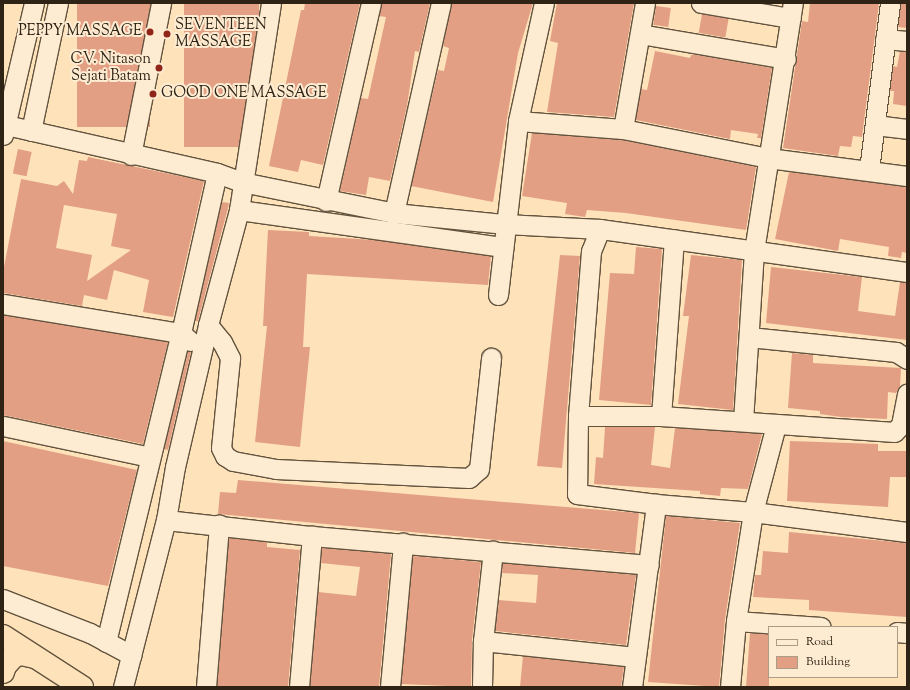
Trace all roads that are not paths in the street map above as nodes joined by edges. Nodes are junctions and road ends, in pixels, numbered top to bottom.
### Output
1 (34, 3) edge
2 (58, 3) edge
3 (162, 3) edge
4 (271, 3) edge
5 (371, 3) edge
6 (441, 3) edge
7 (544, 3) edge
8 (645, 3) edge
9 (701, 3) edge
10 (890, 3) edge
11 (792, 10) edge
12 (640, 34) junction
13 (885, 39) junction
14 (907, 41) edge
15 (786, 59) junction
16 (518, 121) junction
17 (875, 125) junction
18 (623, 129) junction
19 (907, 129) edge
20 (5, 130) edge
21 (31, 131) junction
22 (131, 155) junction
23 (768, 158) junction
24 (869, 170) junction
25 (217, 173) junction
26 (907, 176) edge
27 (242, 182) junction
28 (326, 201) junction
29 (239, 210) junction
30 (394, 213) junction
31 (504, 224) junction
32 (600, 229) junction
33 (674, 240) junction
34 (503, 247) junction
35 (754, 251) junction
36 (907, 272) edge
37 (498, 295) dead end
38 (3, 304) edge
39 (208, 325) junction
40 (181, 333) junction
41 (749, 338) junction
42 (202, 351) junction
43 (491, 358) dead end
44 (907, 359) edge
45 (907, 394) edge
46 (578, 416) junction
47 (660, 416) junction
48 (743, 421) junction
49 (776, 425) junction
50 (3, 426) edge
51 (149, 461) junction
52 (175, 467) junction
53 (656, 504) junction
54 (753, 512) junction
55 (166, 520) junction
56 (219, 525) junction
57 (907, 532) edge
58 (312, 536) junction
59 (403, 543) junction
60 (493, 551) junction
61 (649, 565) junction
62 (3, 599) edge
63 (736, 621) junction
64 (807, 626) edge
65 (3, 636) edge
66 (483, 641) junction
67 (106, 642) junction
68 (131, 655) junction
69 (35, 657) junction
70 (635, 657) junction
71 (3, 672) edge
72 (3, 680) edge
73 (6, 687) edge
74 (82, 687) edge
75 (123, 687) edge
76 (206, 687) edge
77 (299, 687) edge
78 (390, 687) edge
79 (482, 687) edge
80 (632, 687) edge
81 (730, 687) edge

1 - 20 street
2 - 21 street
3 - 22 street
4 - 27 street
5 - 28 street
6 - 30 street
7 - 16 street
8 - 12 street
9 - 11 street
10 - 13 street
11 - 15 street
12 - 15 street
12 - 18 street
13 - 14 street
13 - 17 street
15 - 23 street
16 - 18 street
16 - 31 street
17 - 19 street
17 - 24 street
18 - 23 street
20 - 21 street
21 - 22 street
22 - 25 street
23 - 24 street
23 - 35 street
24 - 26 street
25 - 27 street
25 - 40 street
27 - 28 street
27 - 29 street
28 - 30 street
29 - 34 street
29 - 39 street
30 - 31 street
31 - 32 street
31 - 34 street
32 - 33 street
32 - 46 street
33 - 35 street
33 - 47 street
34 - 37 street
35 - 36 street
35 - 41 street
38 - 40 street
39 - 42 street
39 - 43 street
40 - 42 street
40 - 51 street
41 - 44 street
41 - 48 street
42 - 52 street
45 - 49 street
46 - 47 street
46 - 53 street
47 - 48 street
48 - 49 street
49 - 54 street
50 - 51 street
51 - 52 street
51 - 67 street
52 - 55 street
53 - 54 street
53 - 61 street
54 - 57 street
54 - 63 street
55 - 56 street
55 - 68 street
56 - 58 street
56 - 76 street
58 - 59 street
58 - 77 street
59 - 60 street
59 - 78 street
60 - 61 street
60 - 66 street
61 - 70 street
62 - 67 street
63 - 64 street
63 - 81 street
65 - 69 highway
66 - 70 street
66 - 79 street
67 - 68 street
68 - 75 street
69 - 71 highway
69 - 74 highway
70 - 80 street
72 - 73 highway

